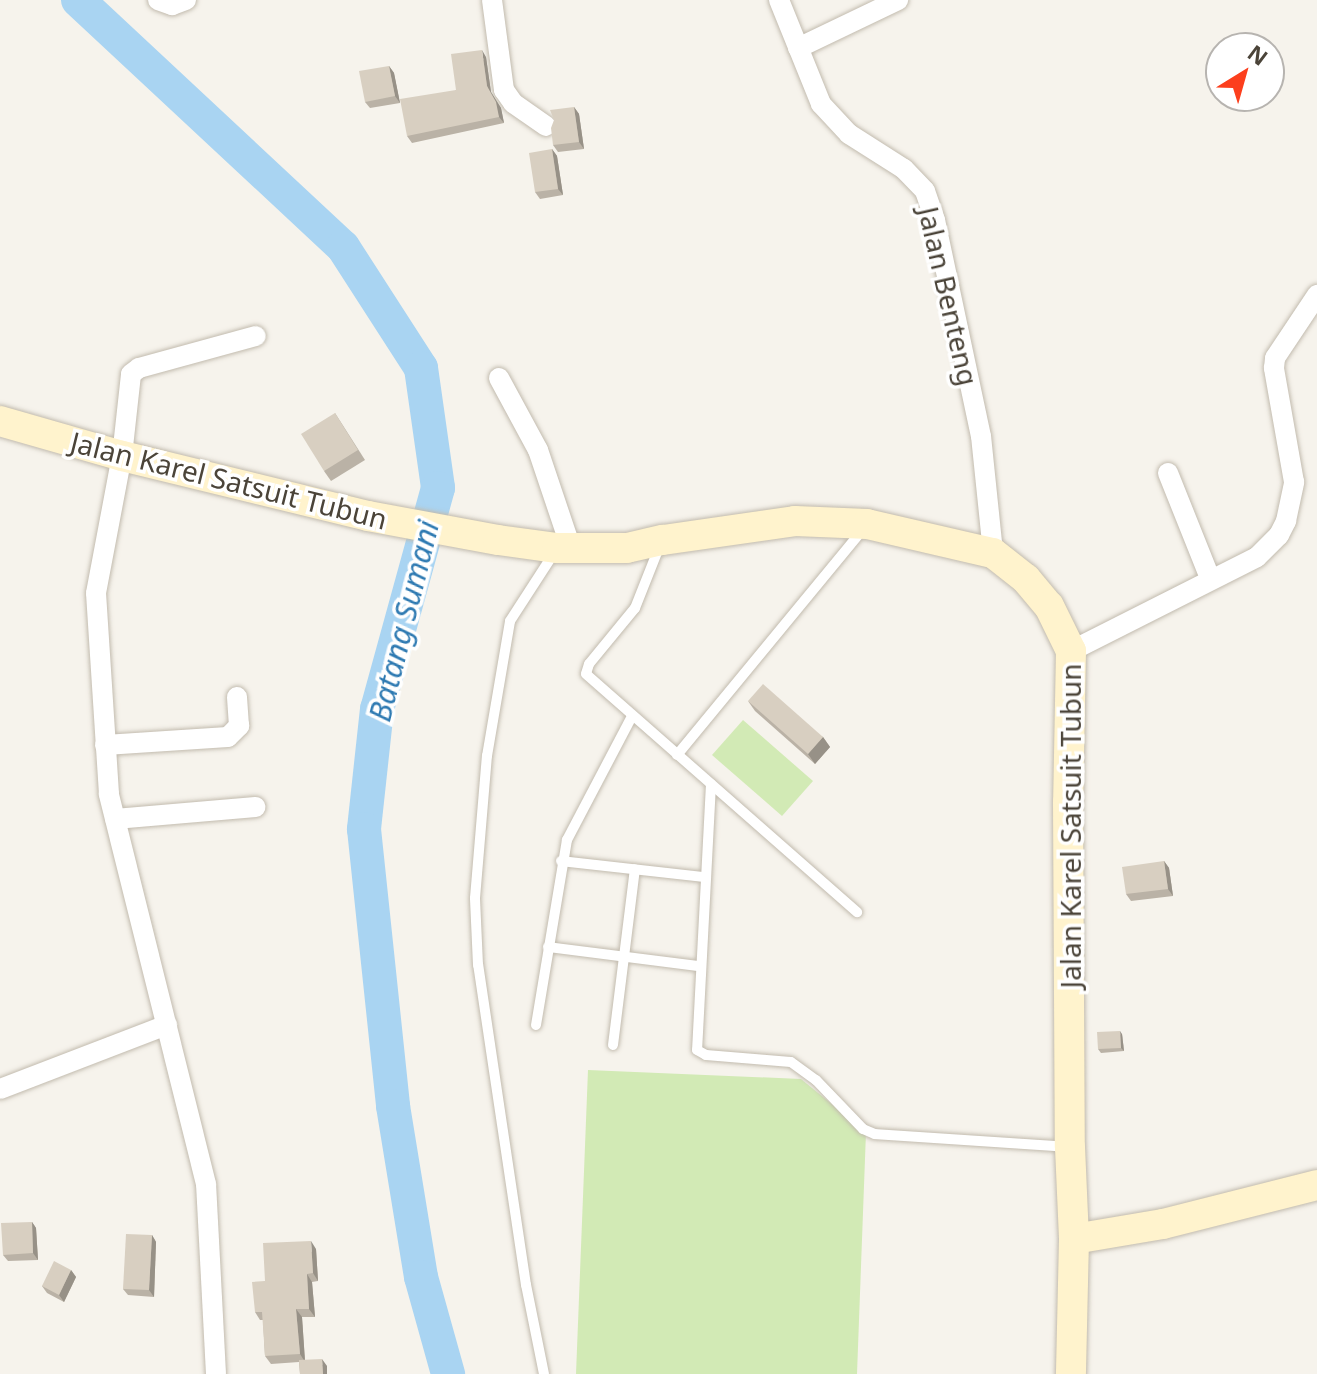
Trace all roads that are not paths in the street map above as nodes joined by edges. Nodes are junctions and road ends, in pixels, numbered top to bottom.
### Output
1 (158, 0) edge
2 (186, 0) edge
3 (492, 0) edge
4 (779, 0) edge
5 (898, 0) edge
6 (798, 48) junction
7 (546, 126) dead end
8 (1317, 295) edge
9 (256, 336) dead end
10 (499, 378) dead end
11 (0, 421) edge
12 (122, 456) junction
13 (1168, 473) dead end
14 (867, 524) junction
15 (663, 540) junction
16 (564, 548) junction
17 (993, 553) junction
18 (1210, 578) junction
19 (1071, 651) junction
20 (237, 697) dead end
21 (632, 716) junction
22 (105, 745) junction
23 (677, 755) junction
24 (711, 784) junction
25 (255, 807) dead end
26 (115, 819) junction
27 (561, 861) junction
28 (635, 869) junction
29 (704, 877) junction
30 (857, 912) dead end
31 (548, 947) junction
32 (623, 956) junction
33 (699, 966) junction
34 (167, 1025) junction
35 (536, 1025) dead end
36 (613, 1045) dead end
37 (0, 1089) edge
38 (1070, 1147) junction
39 (1317, 1185) edge
40 (1074, 1239) junction
41 (216, 1374) edge
42 (544, 1374) edge
43 (1071, 1374) edge

1 - 2 street
3 - 7 street
4 - 6 street, Jalan Benteng
5 - 6 street
6 - 17 street, Jalan Benteng
8 - 18 street
9 - 12 street
10 - 16 street
11 - 12 street, Jalan Karel Satsuit Tubun
12 - 16 street, Jalan Karel Satsuit Tubun
12 - 22 street
13 - 18 street
14 - 15 street, Jalan Karel Satsuit Tubun
14 - 17 street, Jalan Karel Satsuit Tubun
14 - 23 lane
15 - 16 street, Jalan Karel Satsuit Tubun
15 - 21 lane
16 - 42 lane
17 - 19 street, Jalan Karel Satsuit Tubun
18 - 19 street
19 - 38 street, Jalan Karel Satsuit Tubun
20 - 22 street
21 - 23 lane
21 - 27 lane
22 - 26 street
23 - 24 lane
24 - 29 lane
24 - 30 lane
25 - 26 street
26 - 34 street
27 - 28 lane
27 - 31 lane
28 - 29 lane
28 - 32 lane
29 - 33 lane
31 - 32 lane
31 - 35 lane
32 - 33 lane
32 - 36 lane
33 - 38 lane
34 - 37 street
34 - 41 street
38 - 40 street, Jalan Karel Satsuit Tubun
39 - 40 street
40 - 43 street, Jalan Karel Satsuit Tubun

